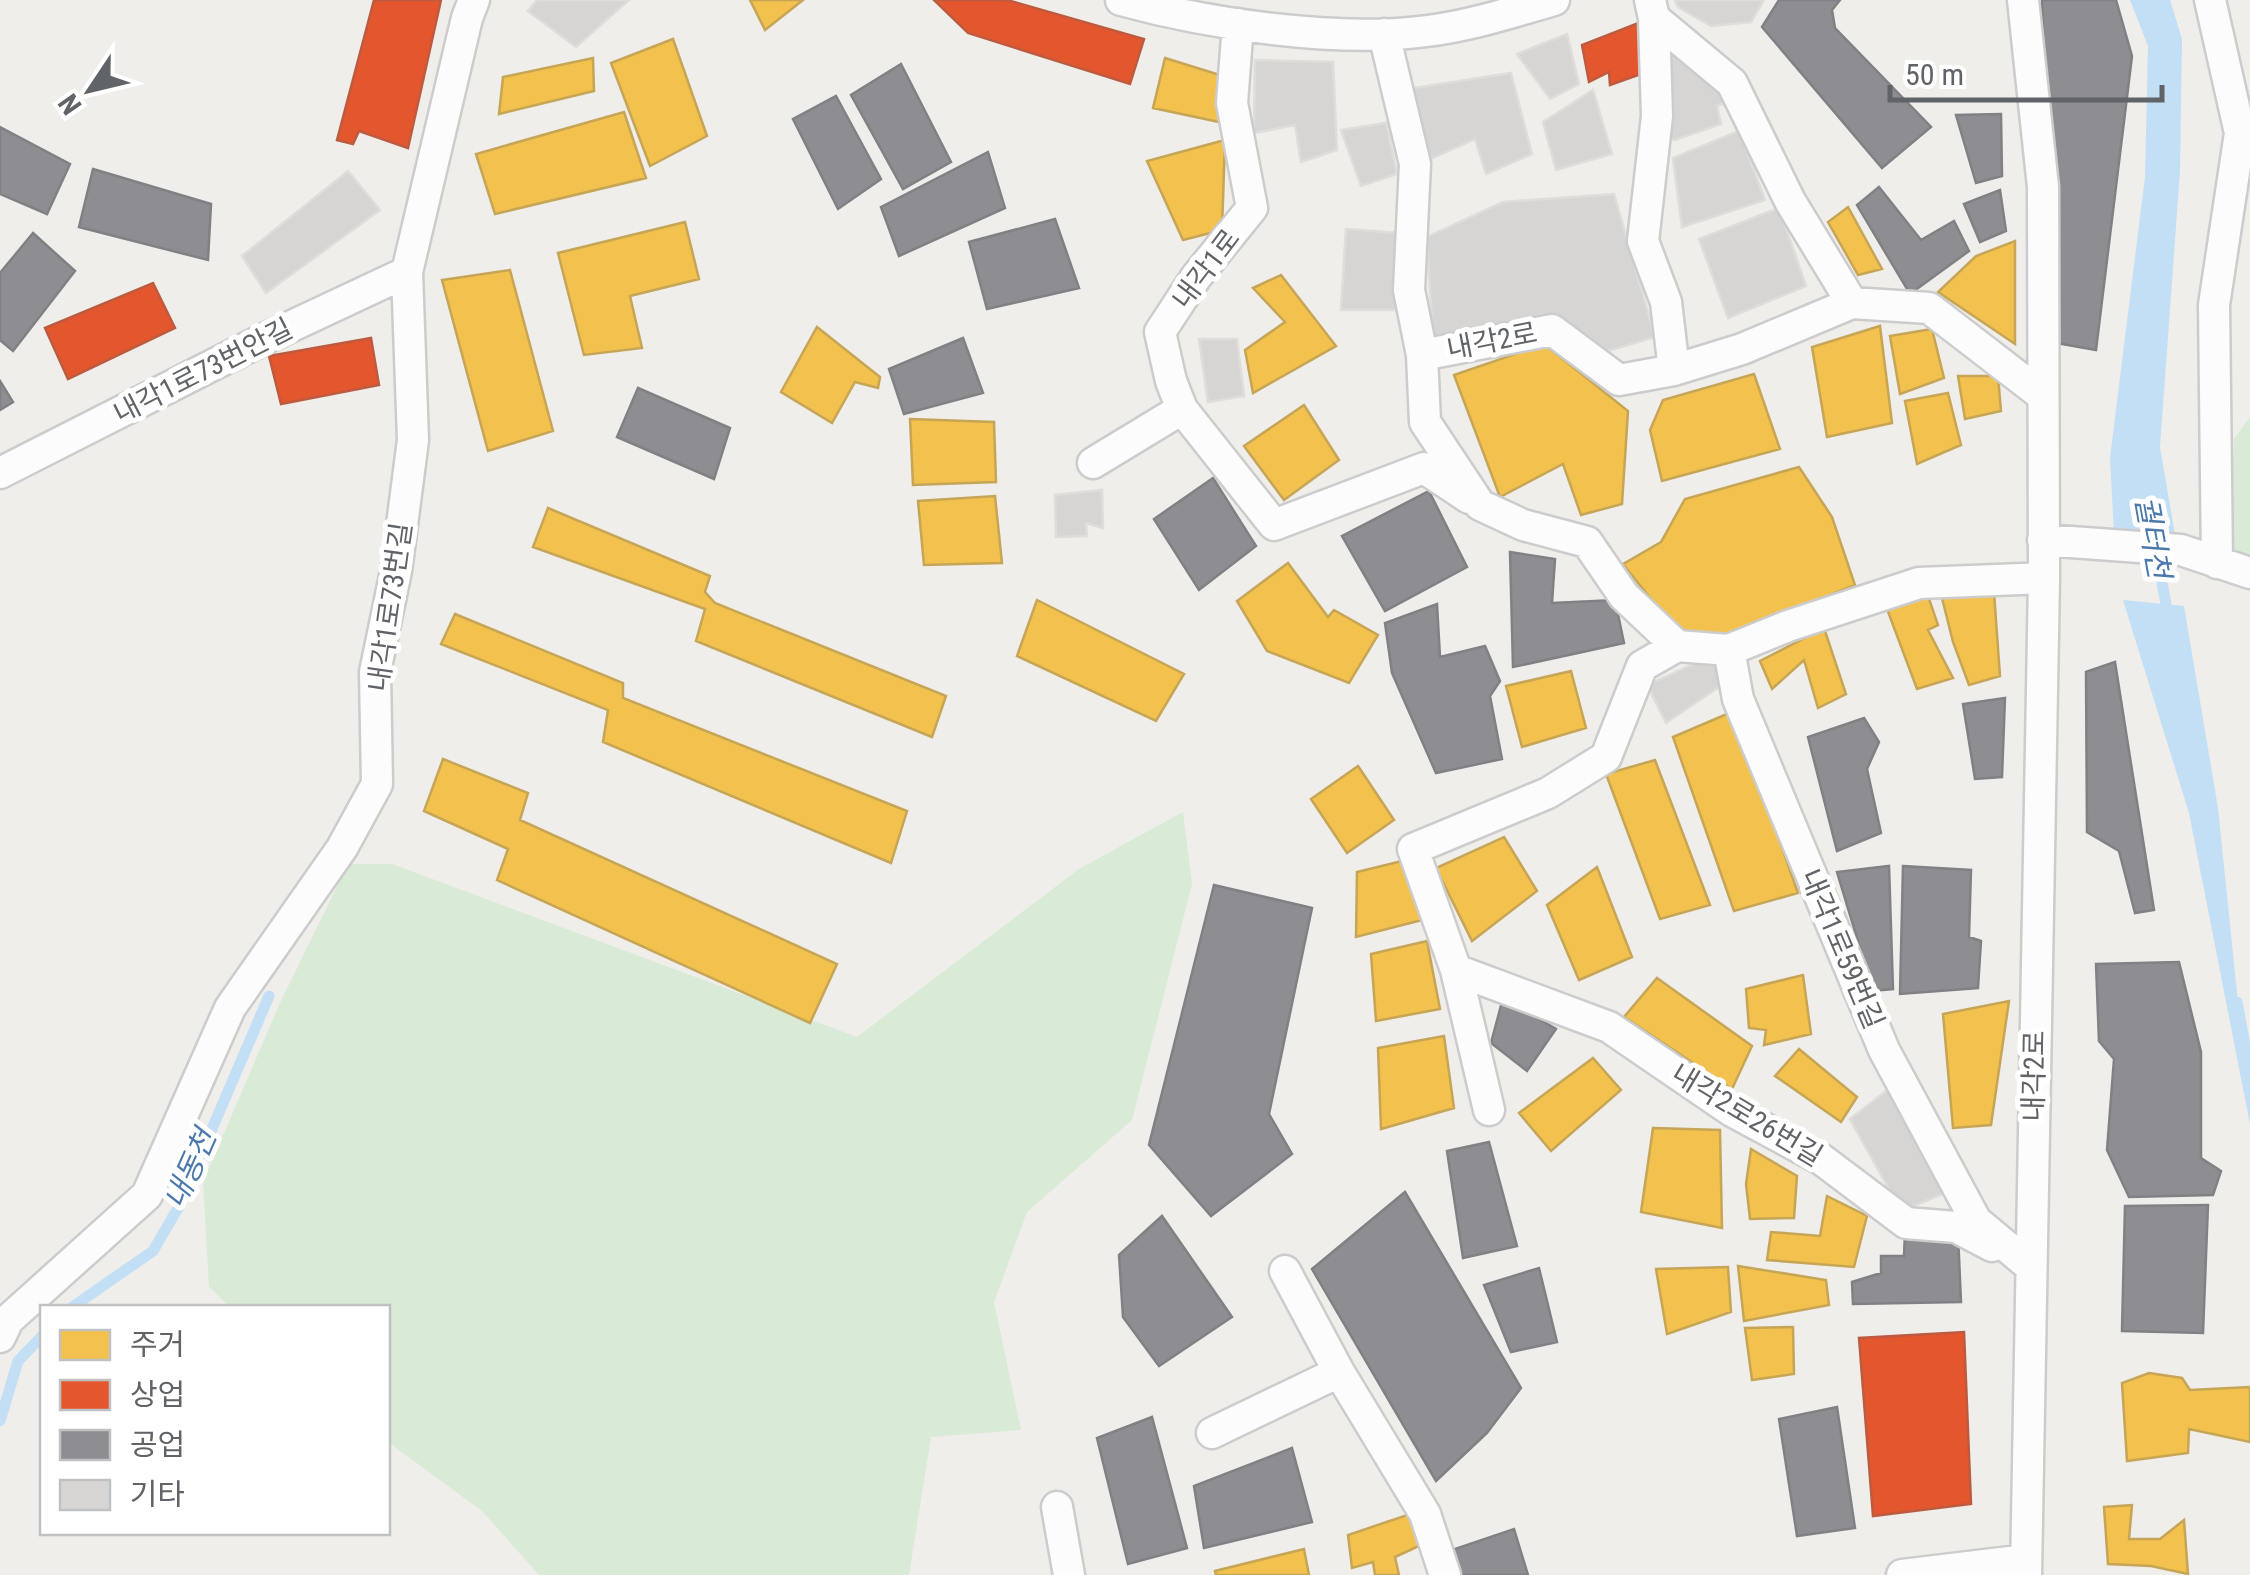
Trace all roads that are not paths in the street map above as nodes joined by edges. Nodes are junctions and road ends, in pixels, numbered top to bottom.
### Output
1 (474, 0) edge
2 (1121, 0) edge
3 (1554, 0) edge
4 (2023, 0) edge
5 (2210, 0) edge
6 (1652, 9) edge
7 (1238, 24) junction
8 (1384, 34) junction
9 (407, 272) junction
10 (1852, 303) junction
11 (1422, 355) junction
12 (1674, 370) junction
13 (2042, 395) junction
14 (1182, 409) junction
15 (1093, 463) dead end
16 (0, 473) edge
17 (1480, 505) junction
18 (2044, 540) junction
19 (2217, 562) junction
20 (2250, 573) edge
21 (2044, 578) junction
22 (1677, 646) junction
23 (1729, 650) junction
24 (1456, 970) junction
25 (1489, 1110) dead end
26 (2030, 1266) junction
27 (1286, 1270) dead end
28 (0, 1337) edge
29 (1339, 1372) junction
30 (1212, 1433) dead end
31 (1057, 1507) dead end
32 (2026, 1568) edge
33 (1068, 1575) edge
34 (1445, 1575) edge
35 (1902, 1575) edge

1 - 9 street, 내각1로73번길
2 - 7 street
3 - 8 street
4 - 13 street, 내각2로
5 - 19 street
6 - 10 street
6 - 12 street
7 - 8 street
7 - 14 street, 내각1로
8 - 11 street
9 - 16 street, 내각1로73번안길
9 - 28 street, 내각1로73번길
10 - 12 street, 내각2로
10 - 13 street, 내각2로
11 - 12 street, 내각2로
11 - 17 street
13 - 18 street, 내각2로
14 - 15 street
14 - 17 street
17 - 22 street
18 - 19 street
18 - 21 street, 내각2로
19 - 20 street
21 - 23 street
21 - 26 street, 내각2로
22 - 23 street
22 - 24 street
23 - 26 street, 내각1로59번길
24 - 25 street
24 - 26 street, 내각2로26번길
26 - 32 street, 내각2로
27 - 29 street
29 - 30 street
29 - 34 street
31 - 33 street
32 - 35 street

